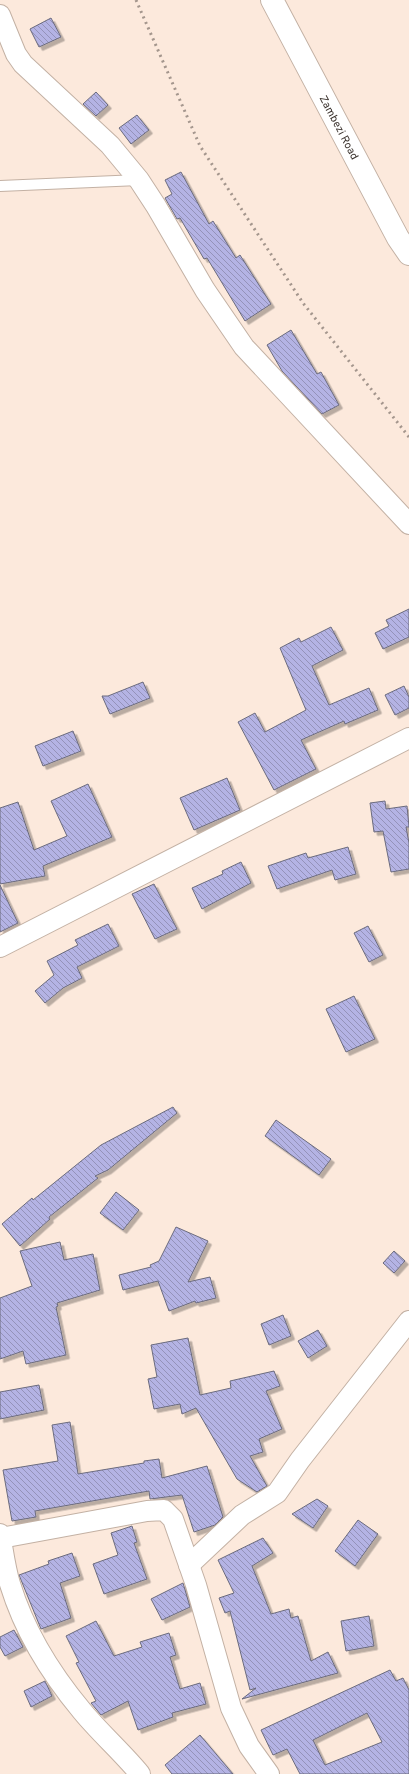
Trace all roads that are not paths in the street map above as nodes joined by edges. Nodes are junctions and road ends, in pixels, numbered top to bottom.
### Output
1 (272, 0) edge
2 (0, 15) edge
3 (139, 180) junction
4 (0, 186) edge
5 (409, 254) edge
6 (409, 524) edge
7 (409, 738) edge
8 (0, 947) edge
9 (409, 1321) edge
10 (0, 1536) edge
11 (189, 1565) junction
12 (140, 1774) edge
13 (269, 1774) edge

1 - 5 main road, Zambezi Road
2 - 3 street
3 - 4 lane
3 - 6 street
7 - 8 street
9 - 11 street
10 - 11 street
10 - 12 street
11 - 13 street

